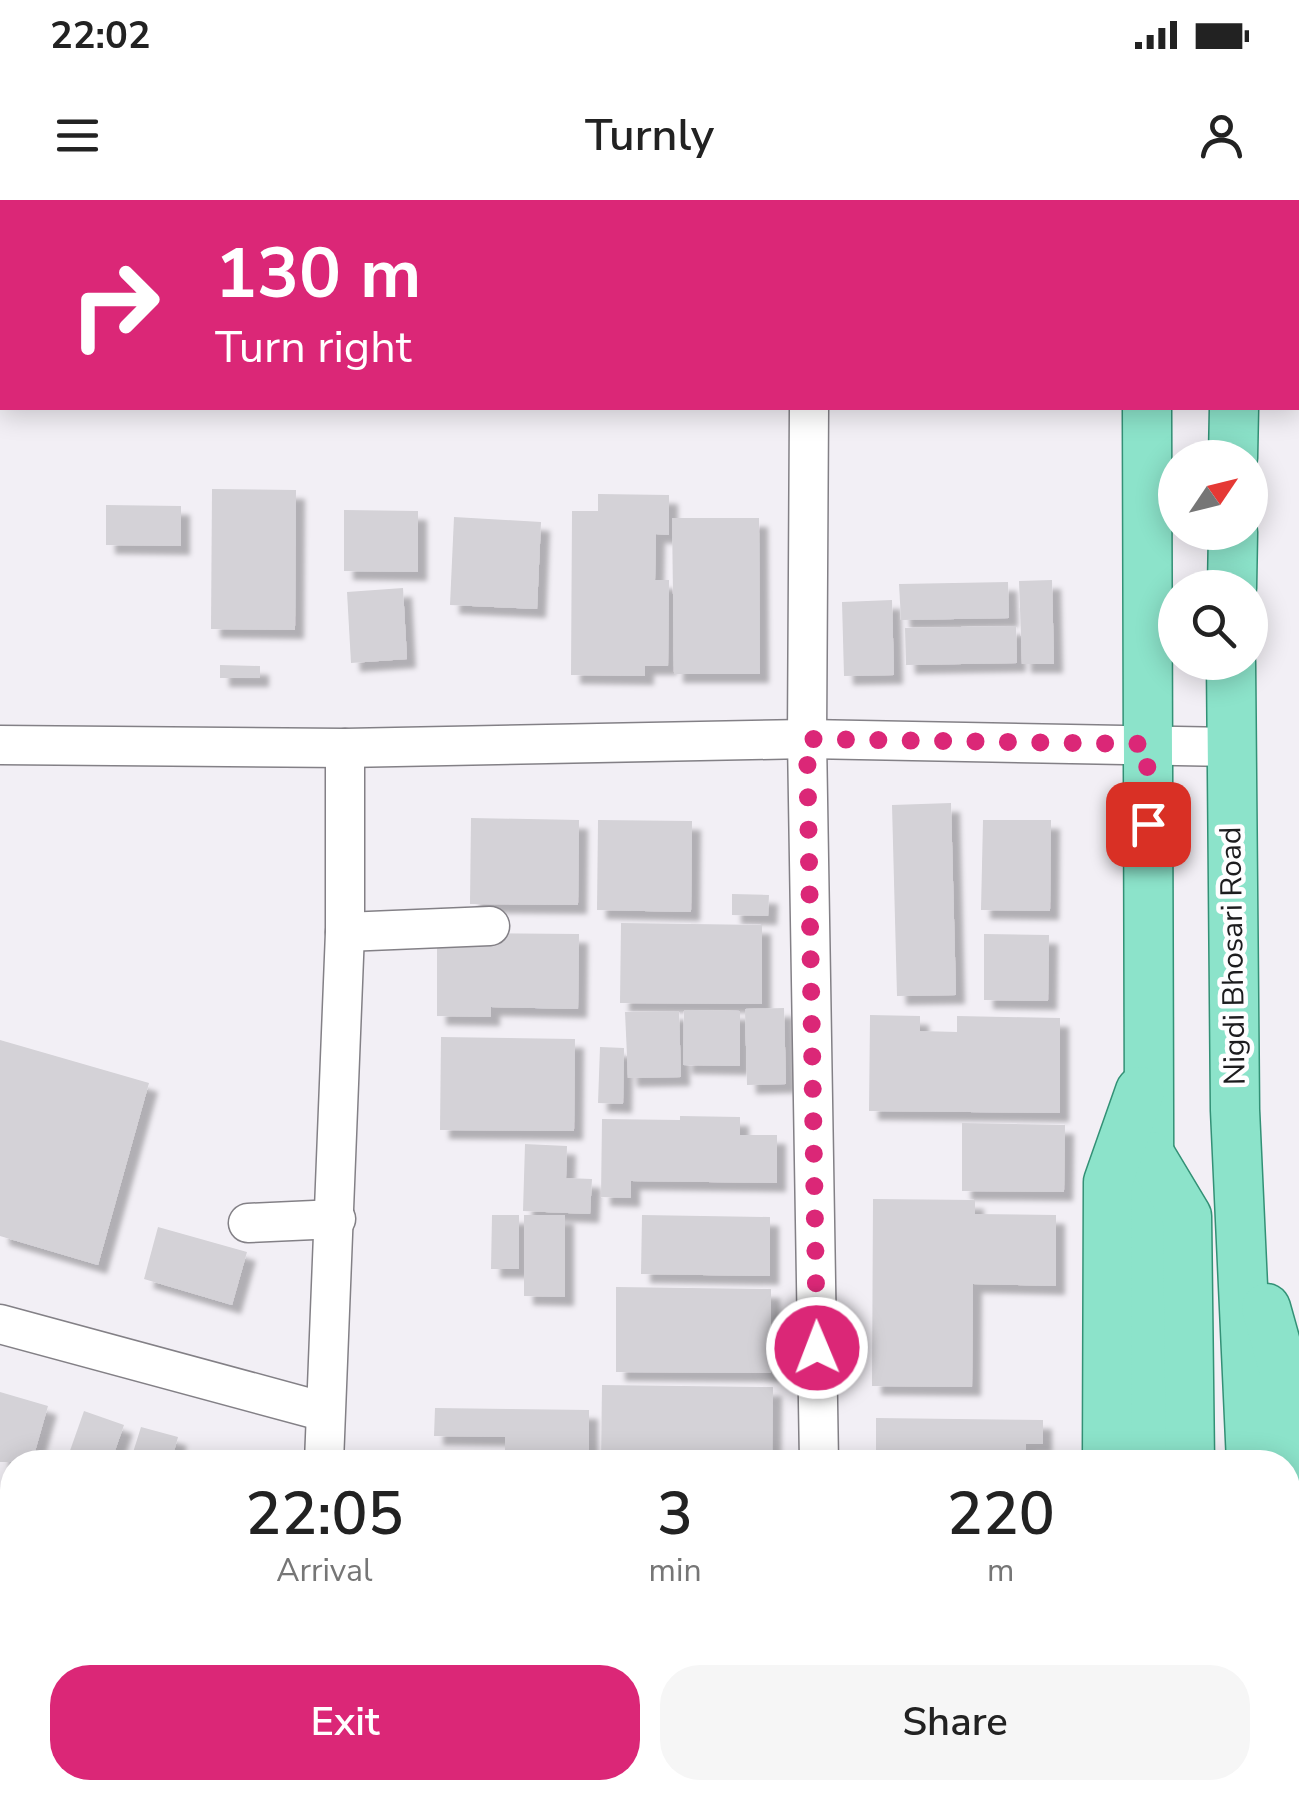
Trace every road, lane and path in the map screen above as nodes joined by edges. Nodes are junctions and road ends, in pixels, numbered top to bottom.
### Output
1 (809, 410) edge
2 (1147, 410) edge
3 (1234, 410) edge
4 (1233, 440) edge
5 (1231, 680) edge
6 (807, 739) junction
7 (1147, 744) junction
8 (0, 745) edge
9 (345, 748) junction
10 (1230, 748) junction
11 (490, 926) dead end
12 (345, 932) junction
13 (1150, 1062) junction
14 (1151, 1156) junction
15 (336, 1219) junction
16 (248, 1223) dead end
17 (1244, 1249) junction
18 (0, 1324) edge
19 (1287, 1333) edge
20 (325, 1412) junction
21 (324, 1450) edge
22 (818, 1450) edge
23 (1107, 1450) edge
24 (1150, 1450) edge
25 (1190, 1450) edge
26 (1278, 1450) edge
27 (1279, 1450) edge

1 - 6 street
2 - 7 main road
3 - 4 main road
5 - 10 main road, Nigdi Bhosari Road
6 - 7 street
6 - 9 street
6 - 22 street
7 - 10 street
7 - 13 main road
8 - 9 street
9 - 12 street
10 - 17 main road, Nigdi Bhosari Road
11 - 12 street
12 - 15 street
13 - 14 main road
13 - 23 main road
14 - 24 main road
14 - 25 main road
15 - 16 street
15 - 20 street
17 - 19 main road
17 - 26 main road
18 - 20 street
19 - 27 main road
20 - 21 street

